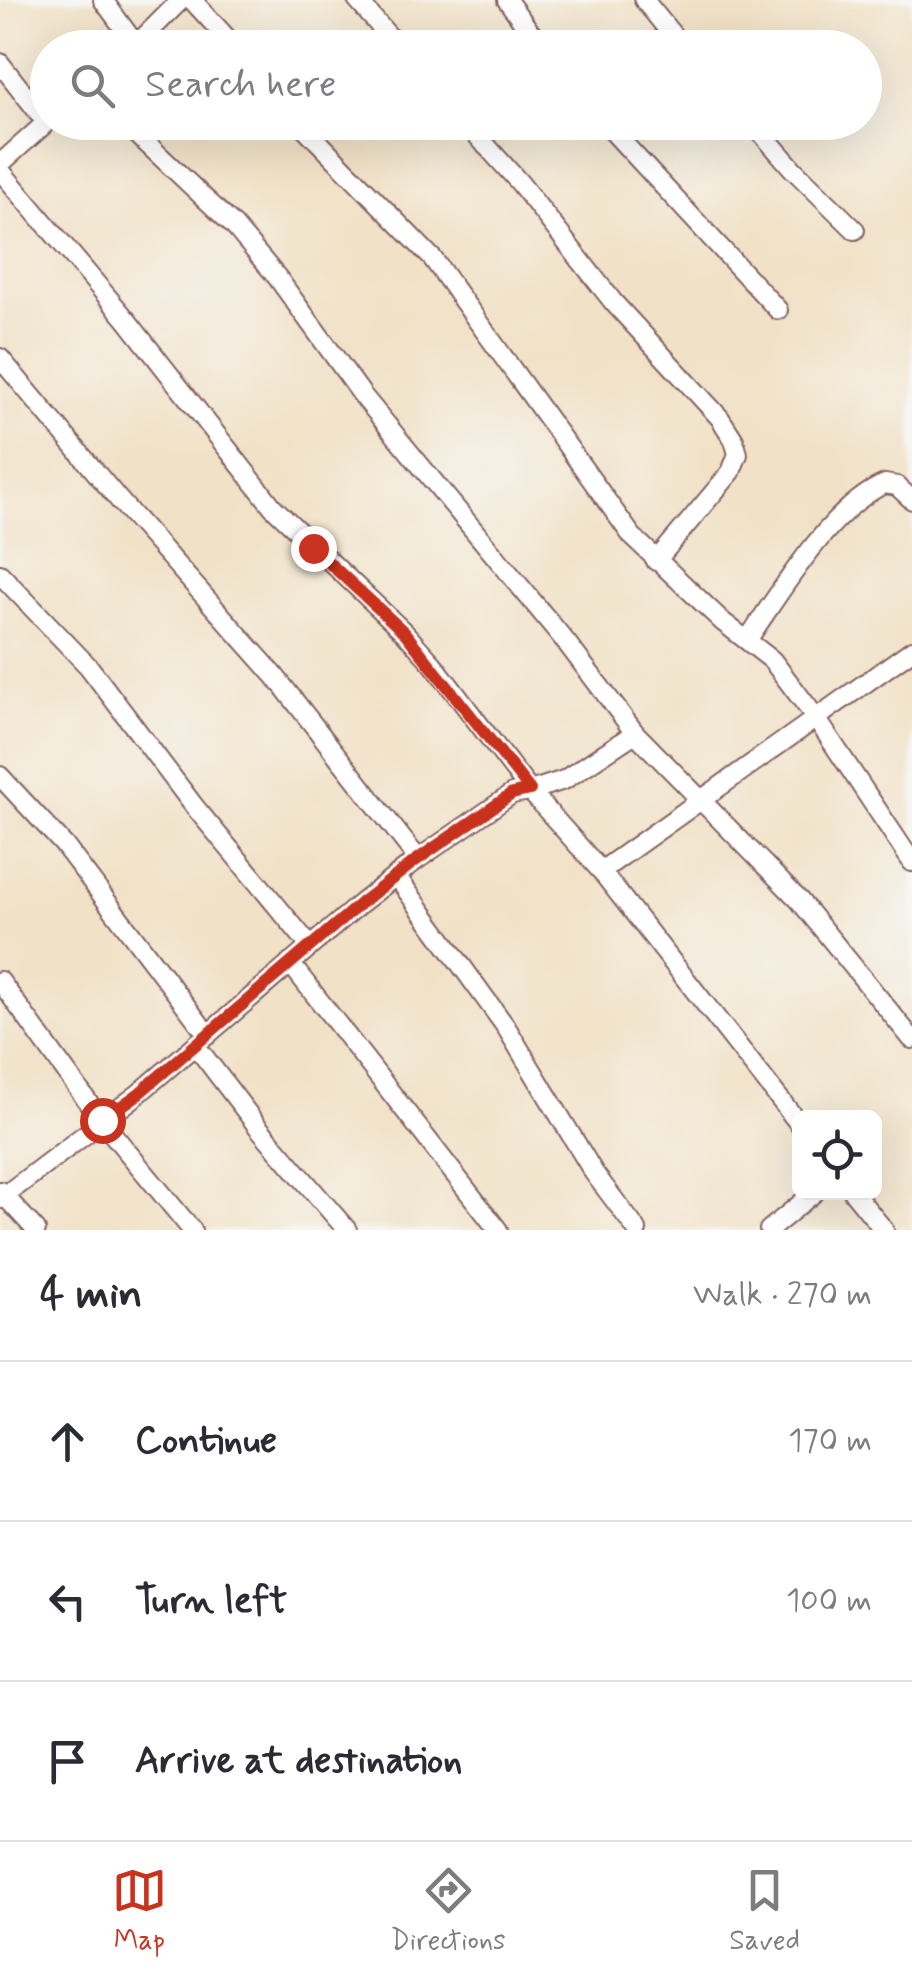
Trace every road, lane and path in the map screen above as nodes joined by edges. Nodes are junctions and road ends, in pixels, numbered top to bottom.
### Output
1 (103, 0) edge
2 (181, 0) edge
3 (192, 0) edge
4 (357, 0) edge
5 (507, 0) edge
6 (644, 0) edge
7 (124, 30) edge
8 (151, 30) edge
9 (220, 30) edge
10 (383, 30) edge
11 (529, 30) edge
12 (668, 30) edge
13 (0, 63) edge
14 (30, 101) edge
15 (30, 138) edge
16 (143, 140) edge
17 (317, 140) edge
18 (481, 140) edge
19 (621, 140) edge
20 (768, 140) edge
21 (0, 167) edge
22 (856, 230) dead end
23 (778, 310) dead end
24 (0, 358) edge
25 (912, 500) edge
26 (656, 561) junction
27 (0, 574) edge
28 (748, 638) junction
29 (912, 650) edge
30 (816, 718) junction
31 (635, 733) junction
32 (0, 776) edge
33 (530, 790) junction
34 (702, 800) junction
35 (418, 859) junction
36 (912, 862) edge
37 (601, 871) junction
38 (397, 877) junction
39 (310, 946) junction
40 (290, 963) junction
41 (0, 981) edge
42 (912, 1039) edge
43 (202, 1040) junction
44 (792, 1115) edge
45 (102, 1120) junction
46 (1, 1195) edge
47 (805, 1200) edge
48 (859, 1200) edge
49 (36, 1230) edge
50 (192, 1230) edge
51 (347, 1230) edge
52 (498, 1230) edge
53 (636, 1230) edge
54 (769, 1230) edge
55 (884, 1230) edge

1 - 7 street
2 - 8 street
3 - 9 street
4 - 10 street
5 - 11 street
6 - 12 street
13 - 14 street
15 - 21 street
16 - 31 street
17 - 26 street
18 - 26 street
19 - 23 street
20 - 22 street
21 - 33 street
24 - 35 street
25 - 28 street
26 - 28 street
27 - 39 street
28 - 30 street
29 - 30 street
30 - 34 street
30 - 36 street
31 - 33 street
31 - 34 street
32 - 43 street
33 - 35 street
33 - 37 street
34 - 37 street
34 - 42 street
35 - 38 street
37 - 44 street
38 - 39 street
38 - 53 street
39 - 40 street
40 - 43 street
40 - 52 street
41 - 45 street
43 - 45 street
43 - 51 street
45 - 46 street
45 - 50 street
46 - 49 street
47 - 54 street
48 - 55 street

